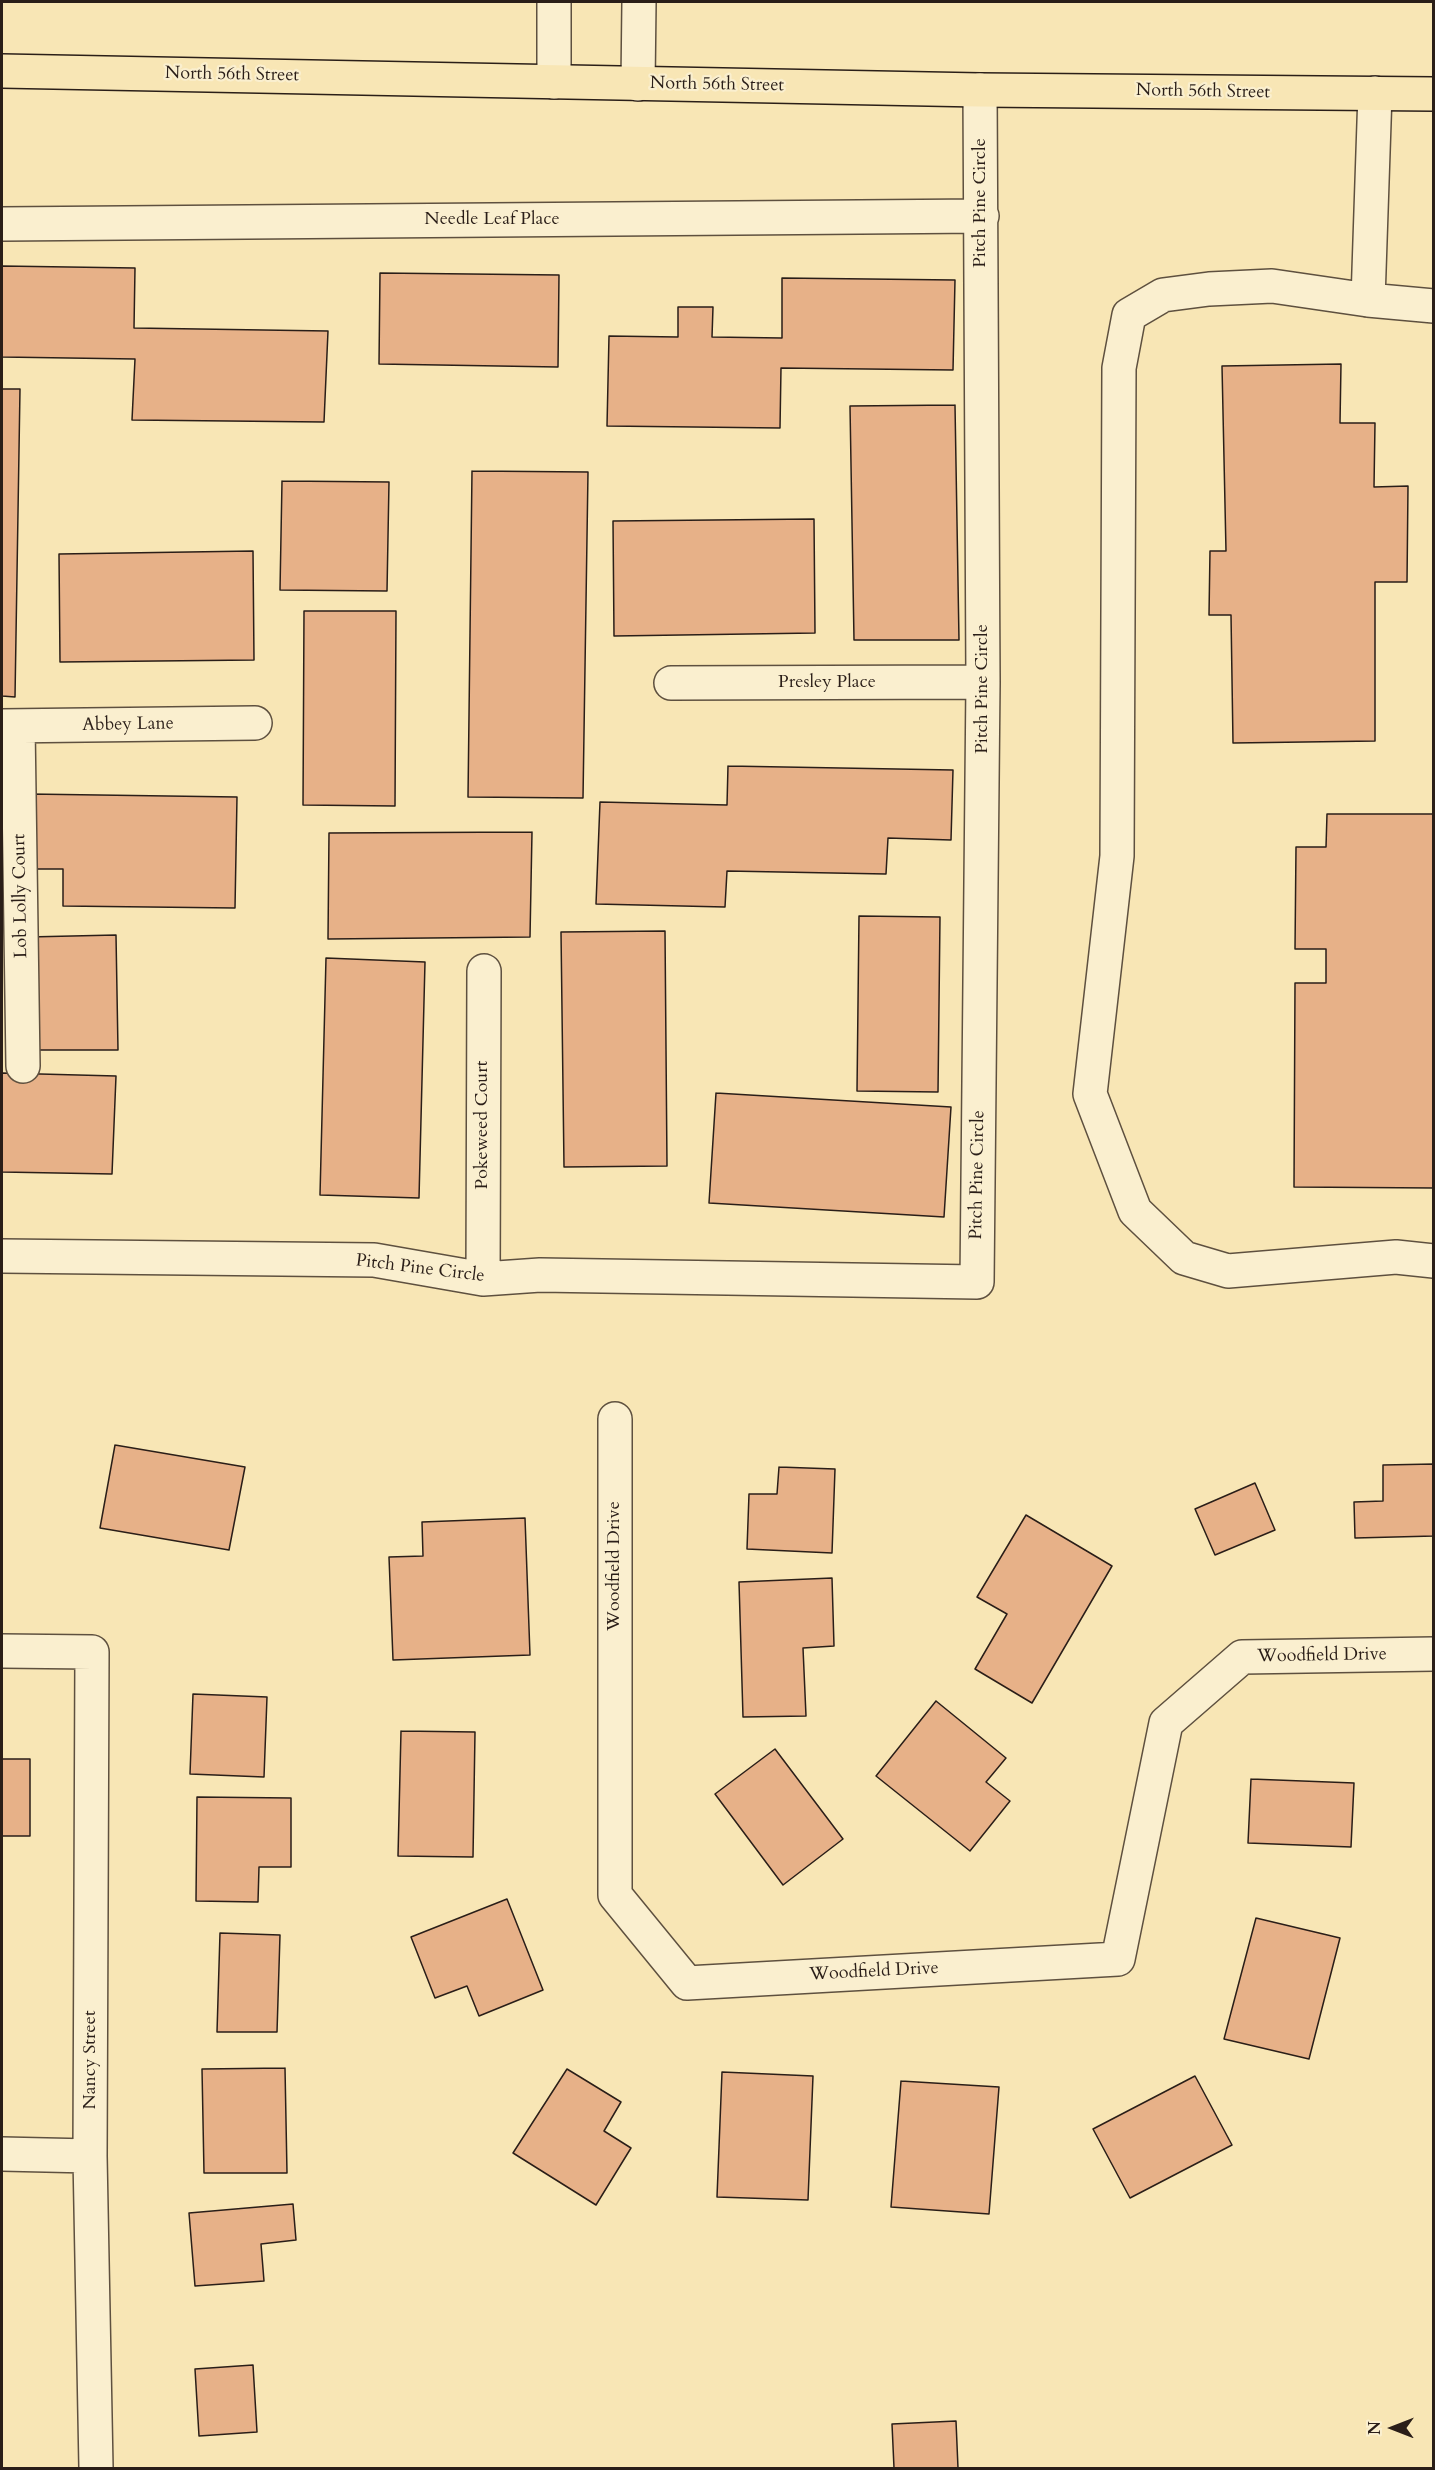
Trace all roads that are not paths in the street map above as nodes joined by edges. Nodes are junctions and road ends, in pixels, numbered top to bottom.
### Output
1 (554, 2) edge
2 (639, 2) edge
3 (2, 71) edge
4 (554, 82) junction
5 (638, 84) junction
6 (980, 90) junction
7 (1374, 93) junction
8 (1434, 94) edge
9 (982, 216) junction
10 (2, 224) edge
11 (1368, 300) junction
12 (1434, 306) edge
13 (983, 682) junction
14 (671, 683) dead end
15 (255, 723) dead end
16 (10, 726) edge
17 (484, 971) dead end
18 (23, 1066) dead end
19 (2, 1256) edge
20 (1434, 1261) edge
21 (483, 1279) junction
22 (615, 1419) dead end
23 (2, 1651) edge
24 (1434, 1654) edge
25 (2, 2154) edge
26 (90, 2156) junction
27 (96, 2469) edge

1 - 4 street
2 - 5 street
3 - 4 main road, North 56th Street
4 - 5 main road, North 56th Street
5 - 6 main road, North 56th Street
6 - 7 main road, North 56th Street
6 - 9 street, Pitch Pine Circle
7 - 8 main road, North 56th Street
7 - 11 street
9 - 10 street, Needle Leaf Place
9 - 13 street, Pitch Pine Circle
11 - 12 street
11 - 20 street
13 - 14 street, Presley Place
13 - 21 street, Pitch Pine Circle
15 - 16 street, Abbey Lane
16 - 18 street, Lob Lolly Court
17 - 21 street, Pokeweed Court
19 - 21 street, Pitch Pine Circle
22 - 24 street, Woodfield Drive
23 - 26 street, Nancy Street
25 - 26 street
26 - 27 street, Nancy Street

